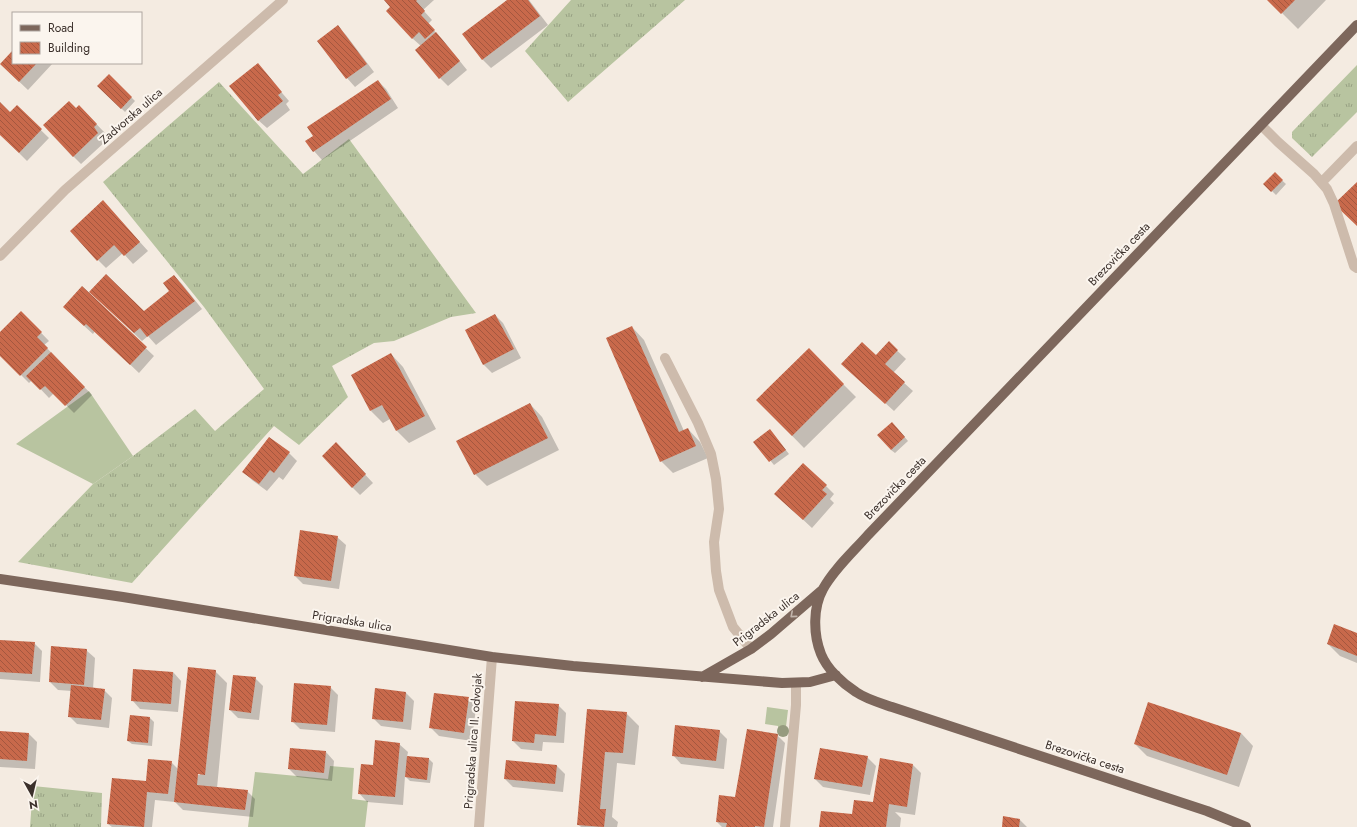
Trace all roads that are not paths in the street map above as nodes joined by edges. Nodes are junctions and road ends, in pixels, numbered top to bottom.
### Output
1 (283, 0) edge
2 (1357, 25) edge
3 (1261, 125) junction
4 (1357, 146) edge
5 (1322, 182) junction
6 (0, 256) edge
7 (1357, 268) edge
8 (665, 358) dead end
9 (0, 579) edge
10 (822, 589) junction
11 (751, 649) junction
12 (492, 657) junction
13 (836, 675) junction
14 (702, 677) junction
15 (796, 683) junction
16 (479, 827) edge
17 (785, 827) edge
18 (1246, 827) edge

1 - 6 street, Zadvorska ulica
2 - 3 main road, Brezovička cesta
3 - 5 street
3 - 10 main road, Brezovička cesta
4 - 5 street
5 - 7 street
8 - 11 street
9 - 12 main road, Prigradska ulica
10 -> 11 main road, Prigradska ulica
10 - 13 main road, Brezovička cesta
11 - 14 main road, Prigradska ulica
12 - 14 main road, Prigradska ulica
12 - 16 street, Prigradska ulica II. odvojak
13 - 15 main road, Prigradska ulica
13 - 18 main road, Brezovička cesta
14 - 15 main road, Prigradska ulica
15 - 17 street

